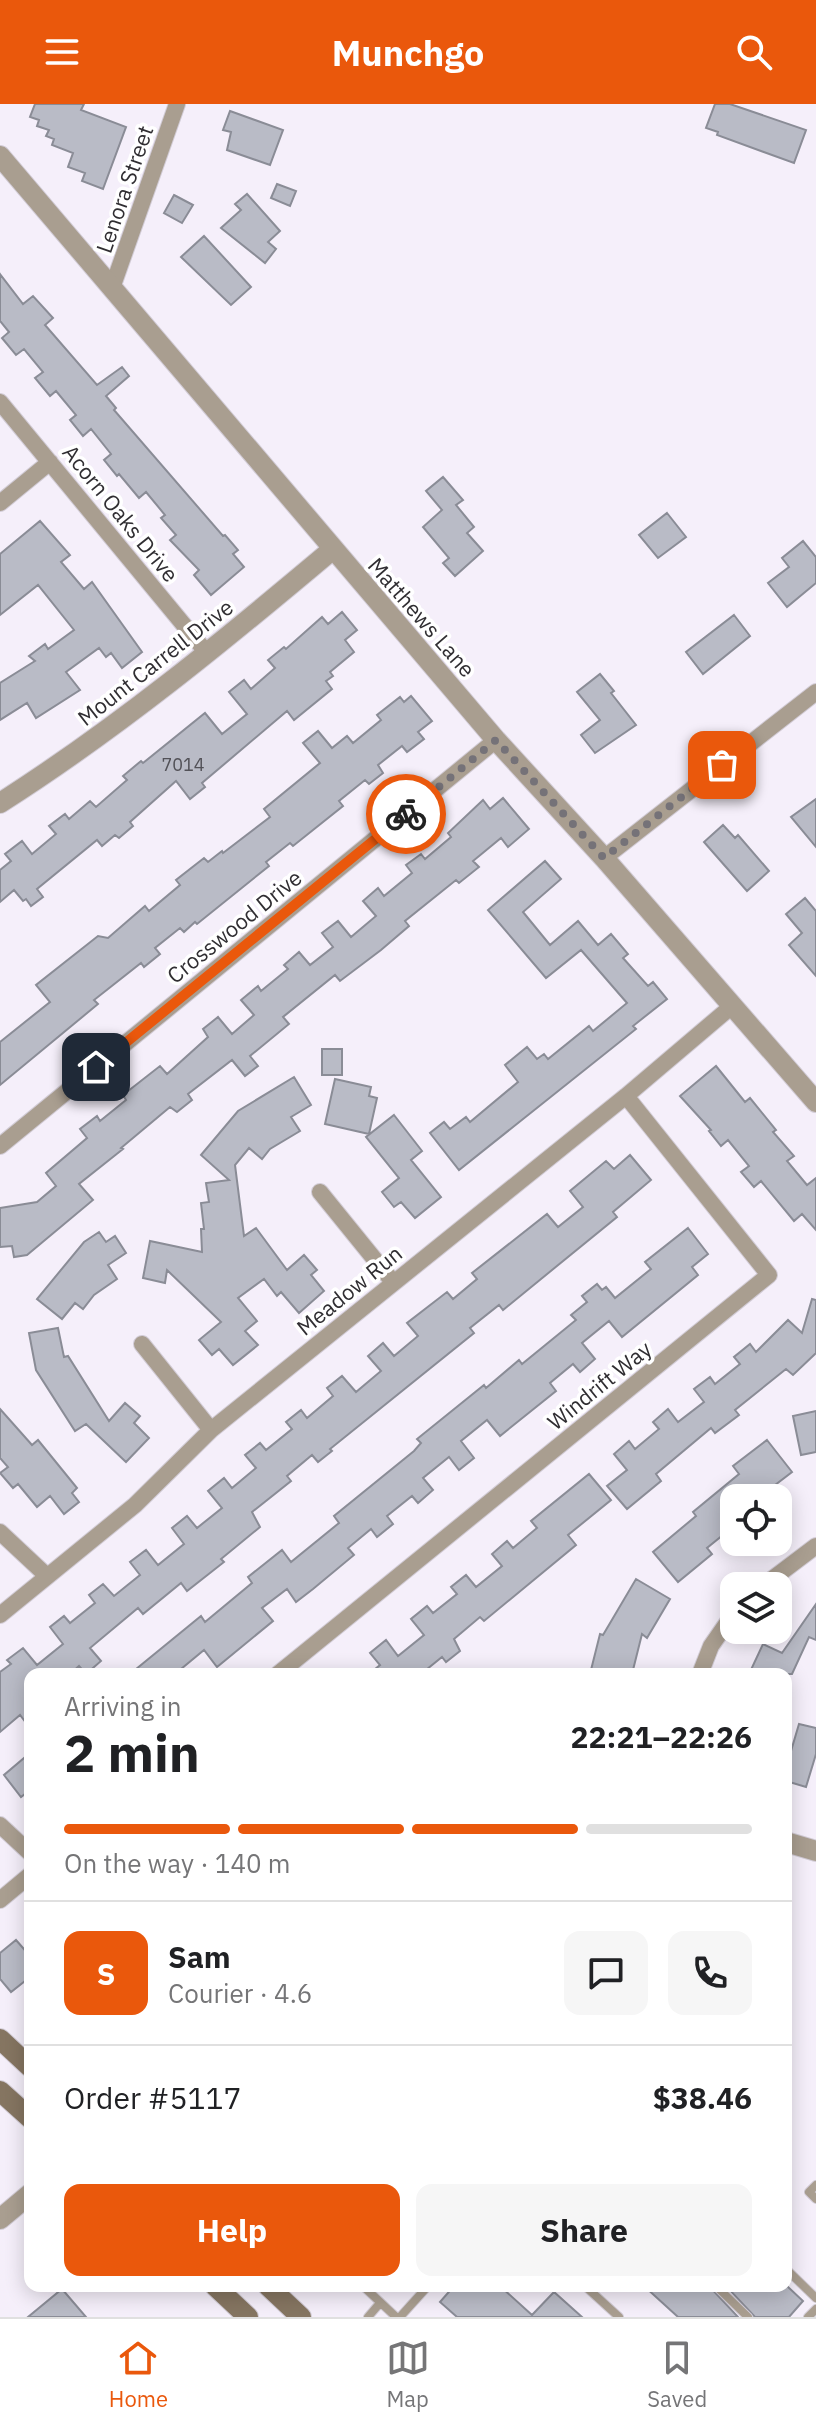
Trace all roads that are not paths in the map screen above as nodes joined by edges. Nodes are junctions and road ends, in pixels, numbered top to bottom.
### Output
1 (177, 104) edge
2 (0, 156) edge
3 (112, 288) junction
4 (0, 402) edge
5 (50, 462) junction
6 (0, 503) edge
7 (333, 549) junction
8 (207, 653) junction
9 (816, 692) edge
10 (496, 740) junction
11 (0, 803) edge
12 (604, 858) junction
13 (732, 1006) junction
14 (626, 1096) junction
15 (816, 1102) edge
16 (0, 1146) edge
17 (320, 1192) dead end
18 (393, 1282) junction
19 (142, 1344) dead end
20 (211, 1430) junction
21 (0, 1532) edge
22 (816, 1546) edge
23 (782, 1572) edge
24 (47, 1576) junction
25 (0, 1615) edge
26 (720, 1633) edge
27 (285, 1668) edge
28 (702, 1668) edge
29 (0, 1825) edge
30 (792, 1844) edge
31 (24, 1847) edge
32 (816, 1851) edge
33 (24, 1880) edge
34 (0, 1900) edge
35 (0, 2039) edge
36 (24, 2061) edge
37 (0, 2091) edge
38 (24, 2113) edge
39 (816, 2185) edge
40 (24, 2199) edge
41 (816, 2199) edge
42 (0, 2219) edge
43 (792, 2275) edge
44 (221, 2292) edge
45 (274, 2292) edge
46 (369, 2292) edge
47 (422, 2292) edge
48 (592, 2292) edge
49 (722, 2292) edge
50 (816, 2298) edge
51 (380, 2303) junction
52 (816, 2309) edge
53 (248, 2317) edge
54 (301, 2317) edge
55 (368, 2317) edge
56 (398, 2317) edge
57 (619, 2317) edge
58 (748, 2317) edge
59 (808, 2317) edge

1 - 3 street, Lenora Street
2 - 3 street, Matthews Lane
3 - 7 street, Matthews Lane
4 - 5 street, Acorn Oaks Drive
5 - 6 street
5 - 8 street, Acorn Oaks Drive
7 - 8 street, Mount Carrell Drive
7 - 10 street, Matthews Lane
8 - 11 street, Mount Carrell Drive
9 - 12 street
10 - 12 street, Matthews Lane
10 - 16 street, Crosswood Drive
12 - 13 street, Matthews Lane
13 - 14 street, Meadow Run
13 - 15 street, Matthews Lane
14 - 18 street, Meadow Run
14 - 27 street, Windrift Way
17 - 18 street
18 - 20 street, Meadow Run
19 - 20 street
20 - 24 street, Meadow Run
21 - 24 street
22 - 23 street
24 - 25 street, Meadow Run
26 - 28 street
29 - 31 street
30 - 32 street
33 - 34 street
35 - 36 main road
37 - 38 main road
39 - 41 lane
40 - 42 street
43 - 50 lane
44 - 53 main road
45 - 54 main road
46 - 51 lane
47 - 56 lane
48 - 57 lane
49 - 58 lane
51 - 55 lane
51 - 56 lane
52 - 59 lane

